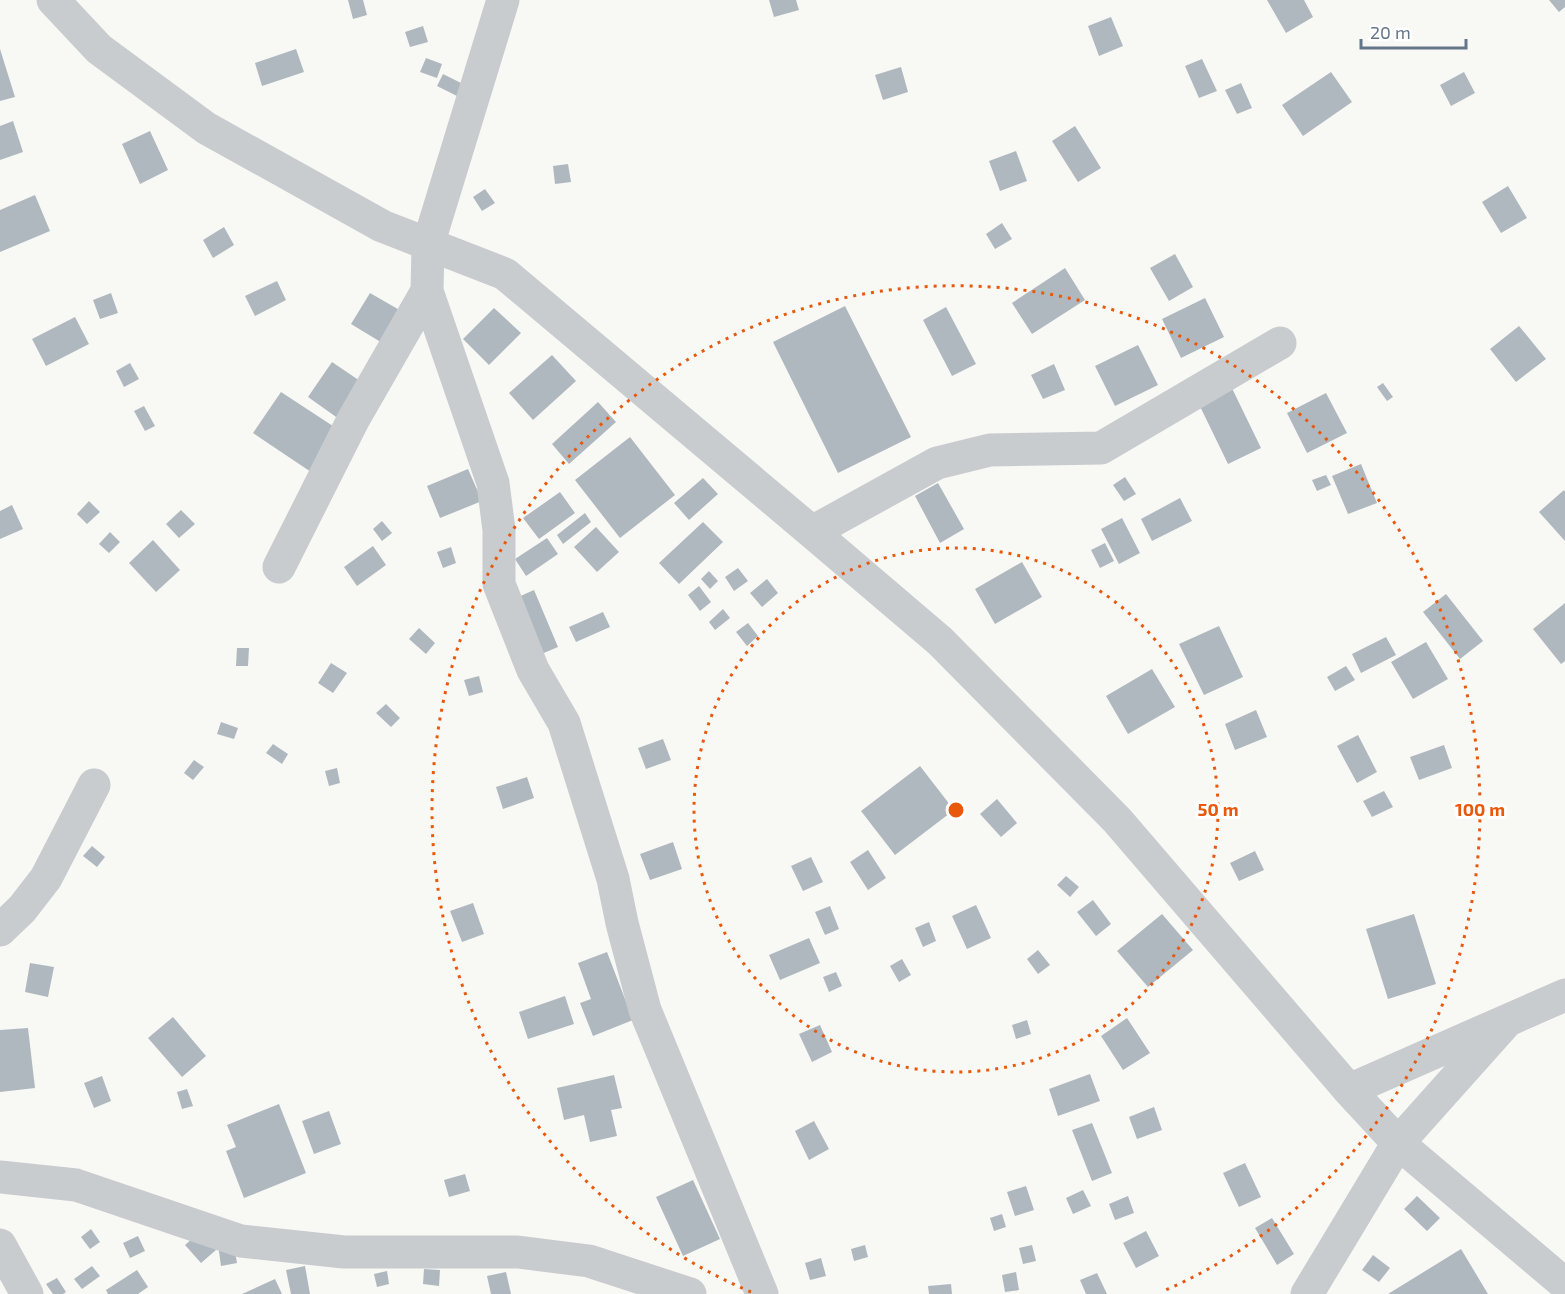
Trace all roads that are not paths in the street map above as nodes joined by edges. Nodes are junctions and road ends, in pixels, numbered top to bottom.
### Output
1 (53, 0) edge
2 (503, 0) edge
3 (428, 245) junction
4 (427, 291) junction
5 (1280, 343) dead end
6 (812, 532) junction
7 (279, 567) dead end
8 (94, 785) dead end
9 (0, 930) edge
10 (1565, 995) edge
11 (1507, 1022) junction
12 (1349, 1090) junction
13 (1398, 1143) junction
14 (0, 1177) edge
15 (0, 1245) edge
16 (1565, 1284) edge
17 (27, 1294) edge
18 (690, 1294) edge
19 (762, 1294) edge
20 (1307, 1294) edge

1 - 3 street
2 - 3 street
3 - 4 street
3 - 6 street
4 - 7 street
4 - 19 street
5 - 6 street
6 - 12 street
8 - 9 street
10 - 11 street
11 - 12 street
11 - 13 street
12 - 13 street
13 - 16 street
13 - 20 street
14 - 18 street
15 - 17 street

